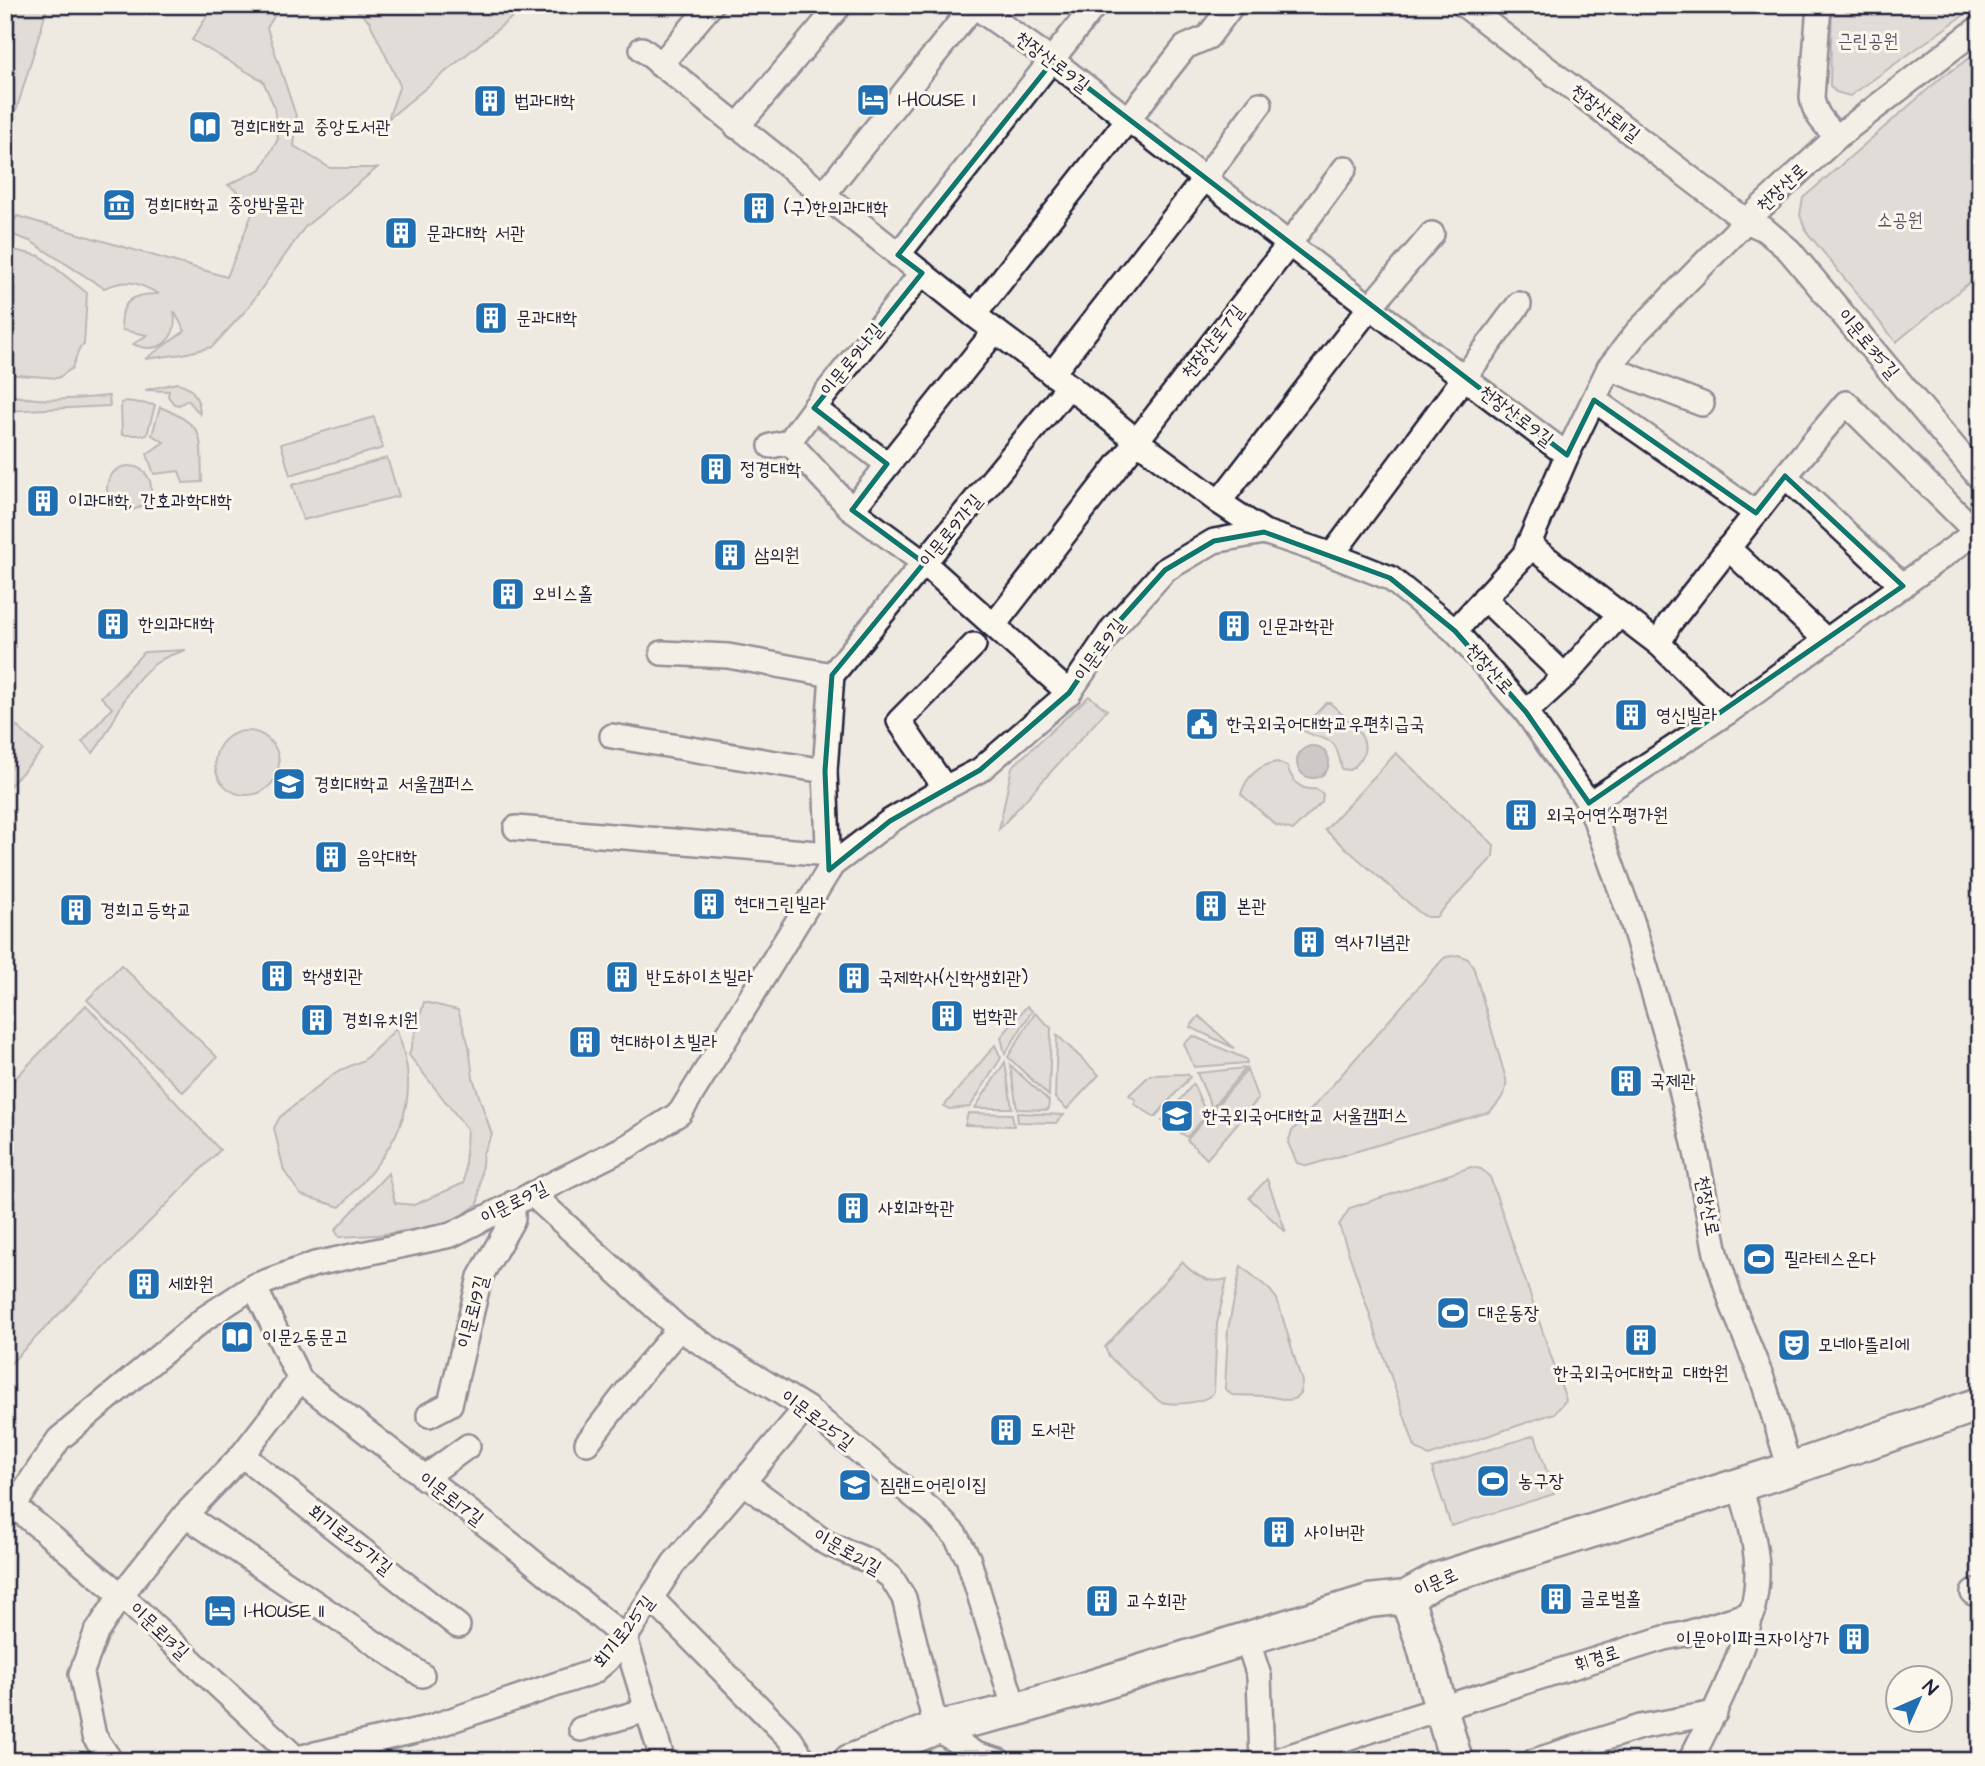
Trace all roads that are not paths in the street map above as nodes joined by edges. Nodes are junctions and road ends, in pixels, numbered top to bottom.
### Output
1 (711, 5) edge
2 (840, 5) edge
3 (974, 5) edge
4 (1095, 5) edge
5 (1232, 5) edge
6 (1464, 5) edge
7 (1819, 5) edge
8 (1980, 27) edge
9 (642, 50) dead end
10 (1053, 61) junction
11 (660, 65) junction
12 (1260, 104) dead end
13 (1128, 121) junction
14 (737, 127) junction
15 (1838, 137) junction
16 (1345, 167) dead end
17 (1205, 178) junction
18 (824, 194) junction
19 (1746, 221) junction
20 (1432, 234) dead end
21 (1290, 243) junction
22 (898, 255) junction
23 (922, 273) junction
24 (1519, 304) dead end
25 (1370, 307) junction
26 (974, 315) junction
27 (995, 331) junction
28 (1609, 368) junction
29 (1465, 377) junction
30 (1061, 380) junction
31 (1594, 400) junction
32 (1702, 404) dead end
33 (814, 408) junction
34 (1137, 441) junction
35 (1567, 455) junction
36 (887, 464) junction
37 (1785, 476) junction
38 (1980, 478) edge
39 (1219, 502) junction
40 (852, 510) junction
41 (1756, 513) junction
42 (1264, 532) junction
43 (1528, 544) junction
44 (1728, 548) junction
45 (1332, 555) junction
46 (924, 563) junction
47 (1903, 586) junction
48 (1484, 598) junction
49 (1620, 614) junction
50 (993, 625) junction
51 (1455, 631) junction
52 (1827, 641) junction
53 (1659, 644) junction
54 (974, 645) dead end
55 (662, 653) dead end
56 (832, 675) junction
57 (1565, 676) junction
58 (1069, 693) junction
59 (1527, 712) junction
60 (1728, 712) junction
61 (612, 736) dead end
62 (825, 771) junction
63 (945, 788) junction
64 (1589, 803) junction
65 (516, 828) dead end
66 (829, 862) junction
67 (523, 1198) junction
68 (254, 1286) junction
69 (679, 1329) junction
70 (300, 1380) junction
71 (1980, 1404) edge
72 (806, 1408) junction
73 (429, 1415) dead end
74 (587, 1443) dead end
75 (468, 1446) dead end
76 (242, 1455) junction
77 (1790, 1469) junction
78 (424, 1478) junction
79 (743, 1482) junction
80 (1739, 1485) junction
81 (10, 1510) edge
82 (185, 1515) junction
83 (121, 1595) junction
84 (1406, 1597) junction
85 (651, 1598) junction
86 (1753, 1613) junction
87 (458, 1626) dead end
88 (625, 1637) junction
89 (1247, 1639) junction
90 (422, 1675) dead end
91 (1442, 1708) junction
92 (647, 1710) junction
93 (1015, 1710) junction
94 (1715, 1713) junction
95 (581, 1728) dead end
96 (936, 1728) junction
97 (294, 1760) edge
98 (111, 1761) edge
99 (663, 1761) edge
100 (804, 1761) edge
101 (850, 1761) edge
102 (999, 1761) edge
103 (1262, 1761) edge
104 (1274, 1761) edge
105 (1456, 1761) edge
106 (1534, 1761) edge
107 (1690, 1761) edge

1 - 11 street
2 - 14 street
3 - 10 street, 천장산로9길
3 - 18 street
4 - 10 street
5 - 13 street
6 - 19 street, 천장산로11길
7 - 15 street
8 - 15 street, 천장산로
9 - 11 street
10 - 13 street, 천장산로9길
10 - 22 street
11 - 14 street
12 - 17 street
13 - 17 street, 천장산로9길
13 - 26 street
14 - 18 street
15 - 19 street, 천장산로
16 - 21 street
17 - 21 street, 천장산로9길
17 - 30 street
18 - 22 street
19 - 28 street, 천장산로
19 - 38 street, 이문로35길
20 - 25 street
21 - 25 street, 천장산로9길
21 - 34 street, 천장산로7길
22 - 23 street
23 - 26 street
23 - 33 street, 이문로9나길
24 - 29 street, 천장산로9길
25 - 29 street, 천장산로9길
25 - 39 street
26 - 27 street
27 - 30 street
27 - 36 street
28 - 31 street, 천장산로
28 - 32 street
29 - 35 street, 천장산로9길
29 - 45 street
30 - 34 street
30 - 46 street, 이문로9가길
31 - 35 street, 천장산로
31 - 41 street
33 - 36 street, 이문로9나길
33 - 40 street
34 - 39 street
34 - 50 street
35 - 43 street, 천장산로
36 - 40 street
37 - 41 street
37 - 47 street
37 - 47 street
39 - 42 street
40 - 46 street
41 - 44 street
42 - 45 street
42 - 58 street, 이문로9길
43 - 48 street, 천장산로
43 - 49 street
44 - 52 street
44 - 53 street
45 - 51 street
46 - 50 street
46 - 56 street, 이문로9가길
47 - 52 street
48 - 51 street, 천장산로
48 - 57 street
49 - 53 street
49 - 57 street
50 - 58 street
51 - 59 street, 천장산로
52 - 60 street
53 - 60 street
54 - 63 street
55 - 56 street
56 - 62 street
57 - 59 street
58 - 63 street, 이문로9길
59 - 64 street, 천장산로
60 - 64 street
61 - 62 street
62 - 66 street
63 - 66 street, 이문로9길
64 - 77 street, 천장산로
65 - 66 street
66 - 67 street, 이문로9길
67 - 68 street, 이문로9길
67 - 69 street, 이문로25길
67 - 73 street, 이문로19길
68 - 70 street, 이문로17길
68 - 81 street, 이문로9길
69 - 72 street, 이문로25길
69 - 74 street
70 - 76 street
70 - 78 street, 이문로17길
71 - 77 main road, 이문로
72 - 79 street, 회기로25길
72 - 93 street, 이문로25길
75 - 78 street
76 - 82 street
76 - 87 street, 회기로25가길
77 - 80 main road, 이문로
78 - 88 street, 이문로17길
79 - 85 street, 회기로25길
79 - 96 street, 이문로21길
80 - 84 main road, 이문로
80 - 86 street
81 - 83 street, 이문로13길
82 - 83 street
82 - 90 street
83 - 97 street, 이문로13길
83 - 98 street
84 - 89 main road, 이문로
84 - 91 main road
85 - 88 street, 회기로25길
85 - 100 street
86 - 91 street, 휘경로
86 - 94 street
88 - 92 street
88 - 97 street, 회기로25길
89 - 93 main road, 이문로
89 - 103 street
91 - 104 street, 휘경로
91 - 105 main road
92 - 95 street
92 - 99 street
93 - 96 main road, 이문로
94 - 106 street
94 - 107 street
96 - 101 main road, 이문로
96 - 102 street

